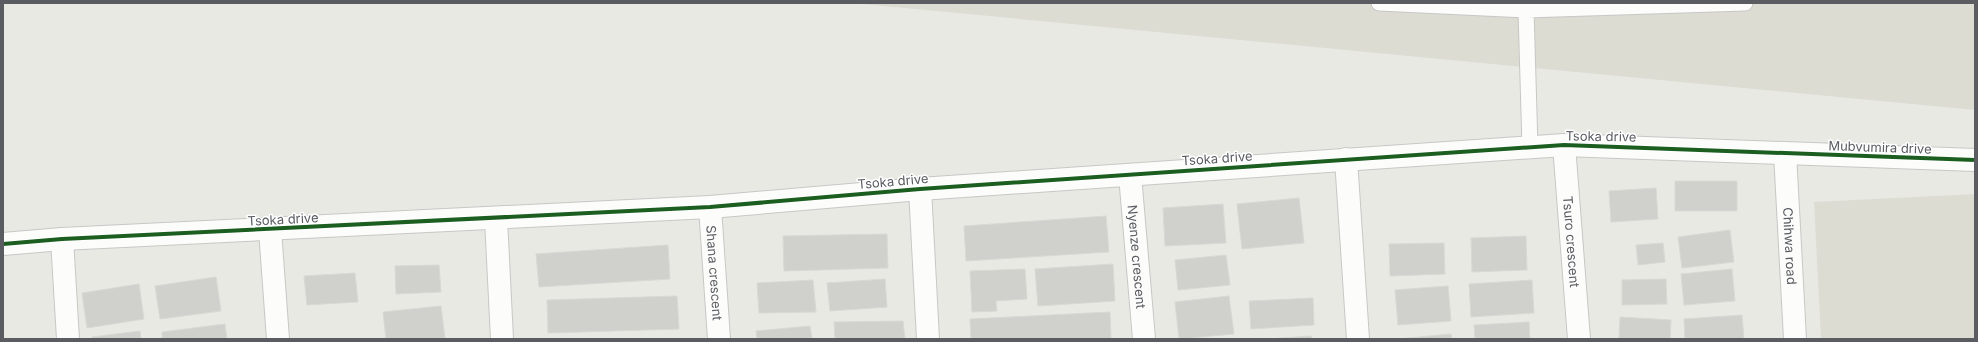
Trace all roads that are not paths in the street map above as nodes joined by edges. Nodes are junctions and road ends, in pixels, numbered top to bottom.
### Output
1 (1379, 3) edge
2 (1745, 3) edge
3 (1526, 10) junction
4 (1564, 145) junction
5 (1530, 148) junction
6 (1785, 154) junction
7 (1346, 159) junction
8 (1975, 160) edge
9 (1130, 175) junction
10 (920, 189) junction
11 (710, 207) junction
12 (496, 219) junction
13 (270, 230) junction
14 (62, 239) junction
15 (3, 244) edge
16 (68, 339) edge
17 (278, 339) edge
18 (502, 339) edge
19 (719, 339) edge
20 (928, 339) edge
21 (1144, 339) edge
22 (1358, 339) edge
23 (1579, 339) edge
24 (1795, 339) edge

1 - 3 lane
2 - 3 lane
3 - 5 lane
4 - 5 street, Tsoka drive
4 - 6 street, Tsoka drive
4 - 23 street, Tsuro crescent
5 - 7 street, Tsoka drive
6 - 8 street, Mubvumira drive
6 - 24 street, Chihwa road
7 - 9 street, Tsoka drive
7 - 22 street
9 - 10 street, Tsoka drive
9 - 21 street, Nyenze crescent
10 - 11 street, Tsoka drive
10 - 20 street
11 - 12 street, Tsoka drive
11 - 19 street, Shana crescent
12 - 13 street, Tsoka drive
12 - 18 street
13 - 14 street, Tsoka drive
13 - 17 street
14 - 15 street, Tsoka drive
14 - 16 street

